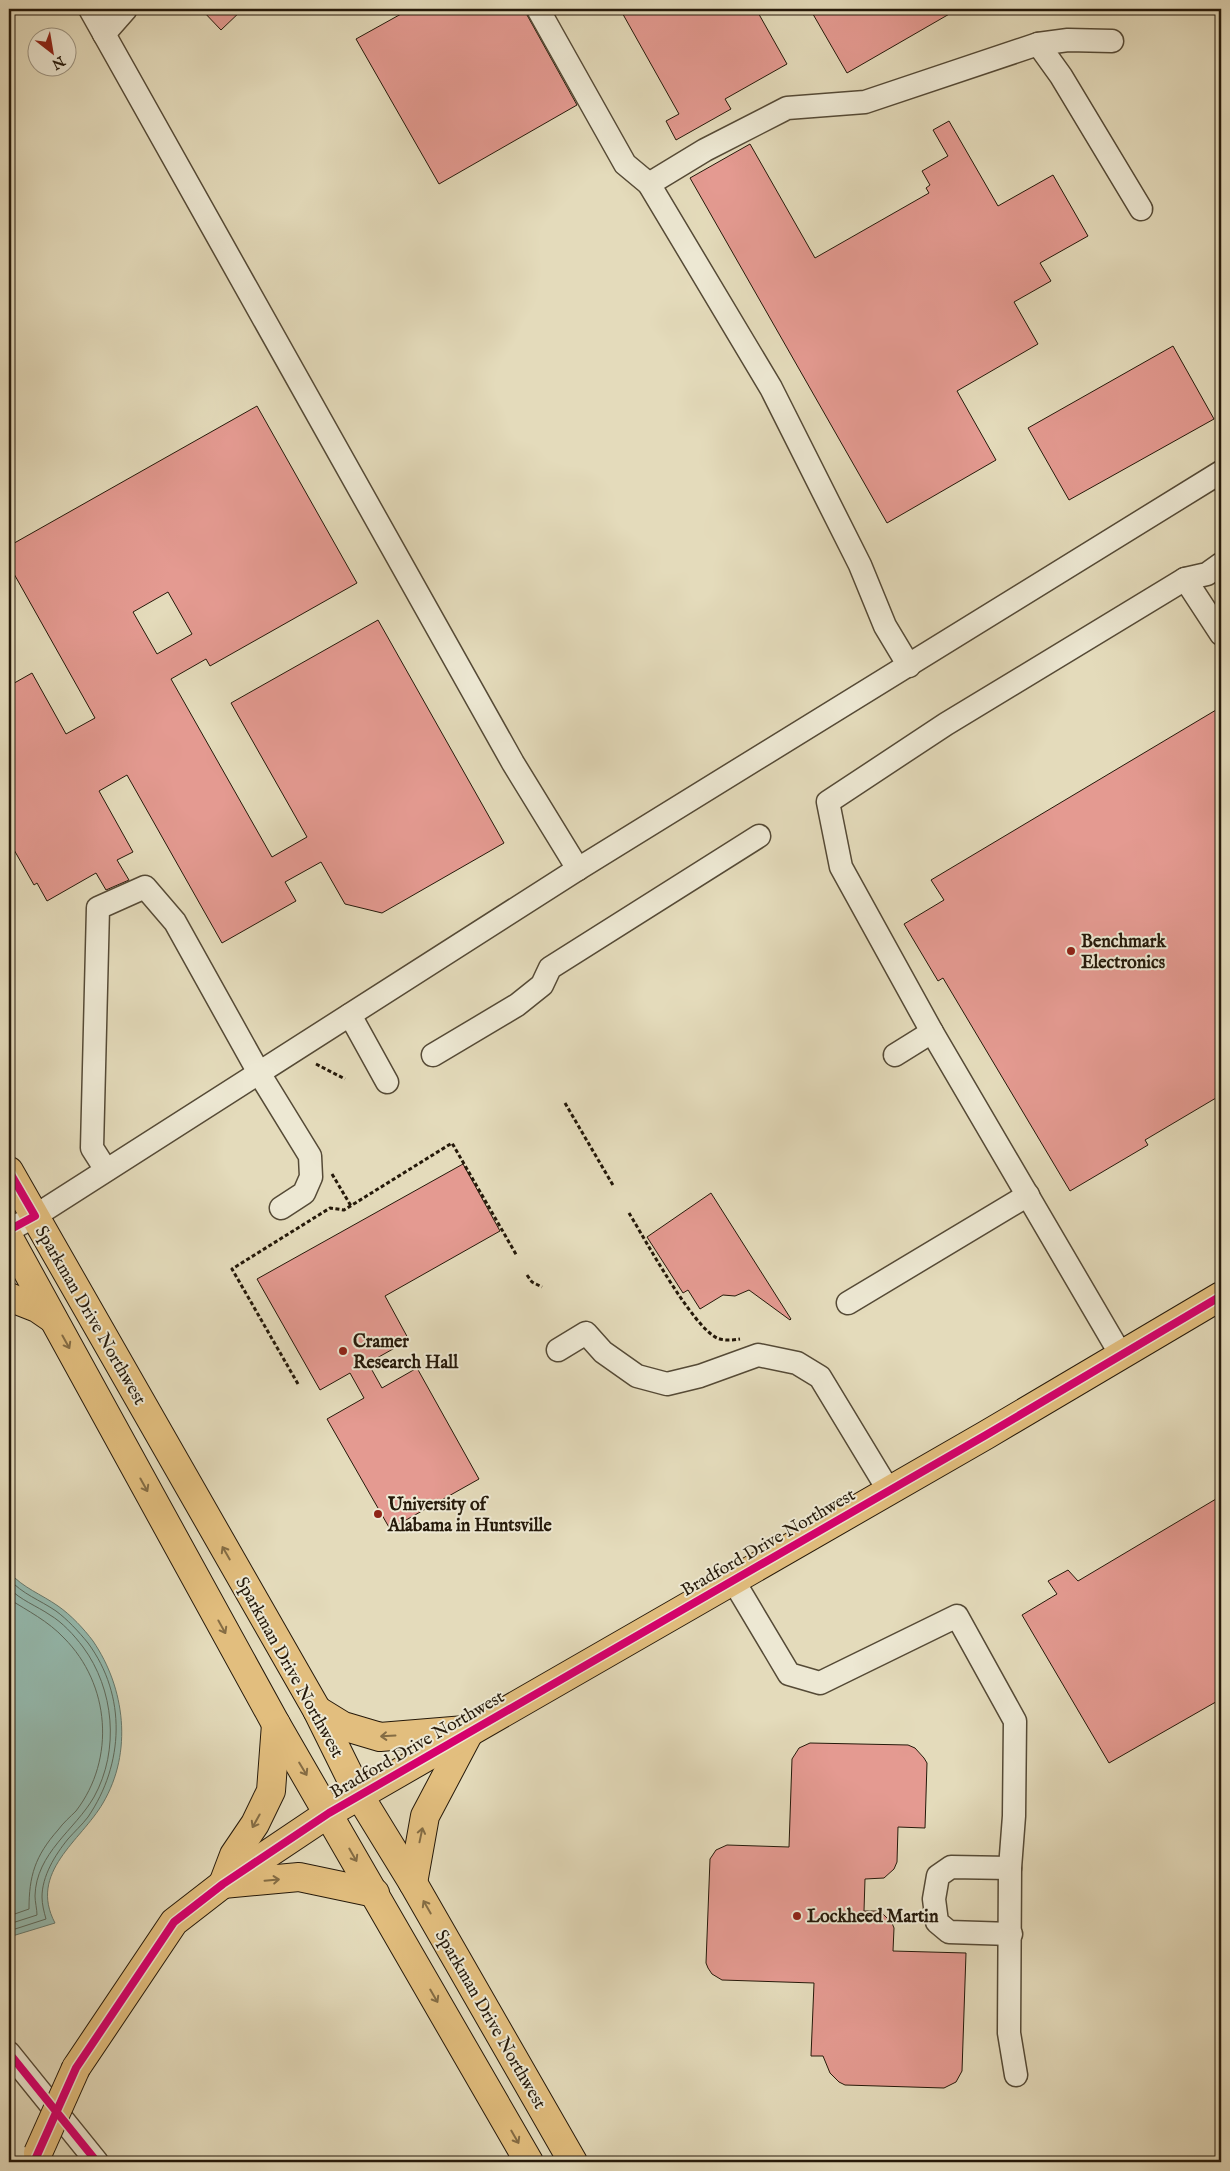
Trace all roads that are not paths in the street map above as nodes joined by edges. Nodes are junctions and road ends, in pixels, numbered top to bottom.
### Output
1 (90, 9) edge
2 (126, 9) edge
3 (538, 9) edge
4 (104, 34) junction
5 (1112, 41) dead end
6 (1038, 44) junction
7 (649, 184) junction
8 (1141, 209) dead end
9 (1221, 472) edge
10 (1221, 564) edge
11 (1185, 579) junction
12 (1221, 634) edge
13 (909, 666) junction
14 (759, 836) dead end
15 (578, 869) junction
16 (350, 1015) junction
17 (932, 1032) junction
18 (433, 1055) dead end
19 (895, 1055) dead end
20 (259, 1073) junction
21 (387, 1082) dead end
22 (106, 1170) junction
23 (9, 1171) edge
24 (1028, 1195) junction
25 (281, 1208) dead end
26 (35, 1216) junction
27 (9, 1230) edge
28 (9, 1238) edge
29 (1221, 1296) edge
30 (9, 1297) edge
31 (848, 1303) dead end
32 (53, 1319) junction
33 (558, 1350) dead end
34 (1121, 1355) junction
35 (889, 1491) junction
36 (733, 1580) junction
37 (317, 1710) junction
38 (276, 1724) junction
39 (471, 1730) junction
40 (359, 1795) junction
41 (329, 1813) junction
42 (1010, 1868) junction
43 (413, 1883) junction
44 (223, 1884) junction
45 (375, 1893) junction
46 (1011, 1934) junction
47 (9, 2053) edge
48 (1016, 2075) dead end
49 (36, 2158) edge
50 (97, 2162) edge
51 (529, 2162) edge
52 (573, 2162) edge

1 - 4 street
2 - 4 street
3 - 7 street
4 - 15 street
5 - 6 street
6 - 7 street
6 - 8 street
7 - 13 street
9 - 13 street
10 - 11 street
11 - 12 street
11 - 17 street
13 - 15 street
14 - 18 street
15 - 16 street
16 - 20 street
16 - 21 street
17 - 19 street
17 - 24 street
20 - 22 street
20 - 22 street
20 - 25 street
22 - 26 street
23 - 26 main road, Sparkman Drive Northwest
24 - 31 street
24 - 34 street
26 - 27 street
37 -> 26 main road, Sparkman Drive Northwest
28 - 32 main road, Sparkman Drive Northwest
29 - 34 main road, Bradford Drive Northwest
30 - 32 main road
32 -> 38 main road, Sparkman Drive Northwest
33 - 35 street
34 - 35 main road, Bradford Drive Northwest
35 - 36 main road, Bradford Drive Northwest
36 - 39 main road, Bradford Drive Northwest
36 - 42 street
39 -> 37 main road
37 - 40 main road, Sparkman Drive Northwest
38 -> 41 main road, Sparkman Drive Northwest
38 -> 44 main road
39 - 40 main road, Bradford Drive Northwest
43 -> 39 main road
40 - 41 main road, Bradford Drive Northwest
40 - 43 main road, Sparkman Drive Northwest
41 - 44 main road, Bradford Drive Northwest
41 -> 45 main road, Sparkman Drive Northwest
42 - 46 street
42 - 46 street
52 -> 43 main road, Sparkman Drive Northwest
44 -> 45 main road
44 - 49 main road, Bradford Drive Northwest, bridge
45 -> 51 main road, Sparkman Drive Northwest
46 - 48 street
47 - 50 street

